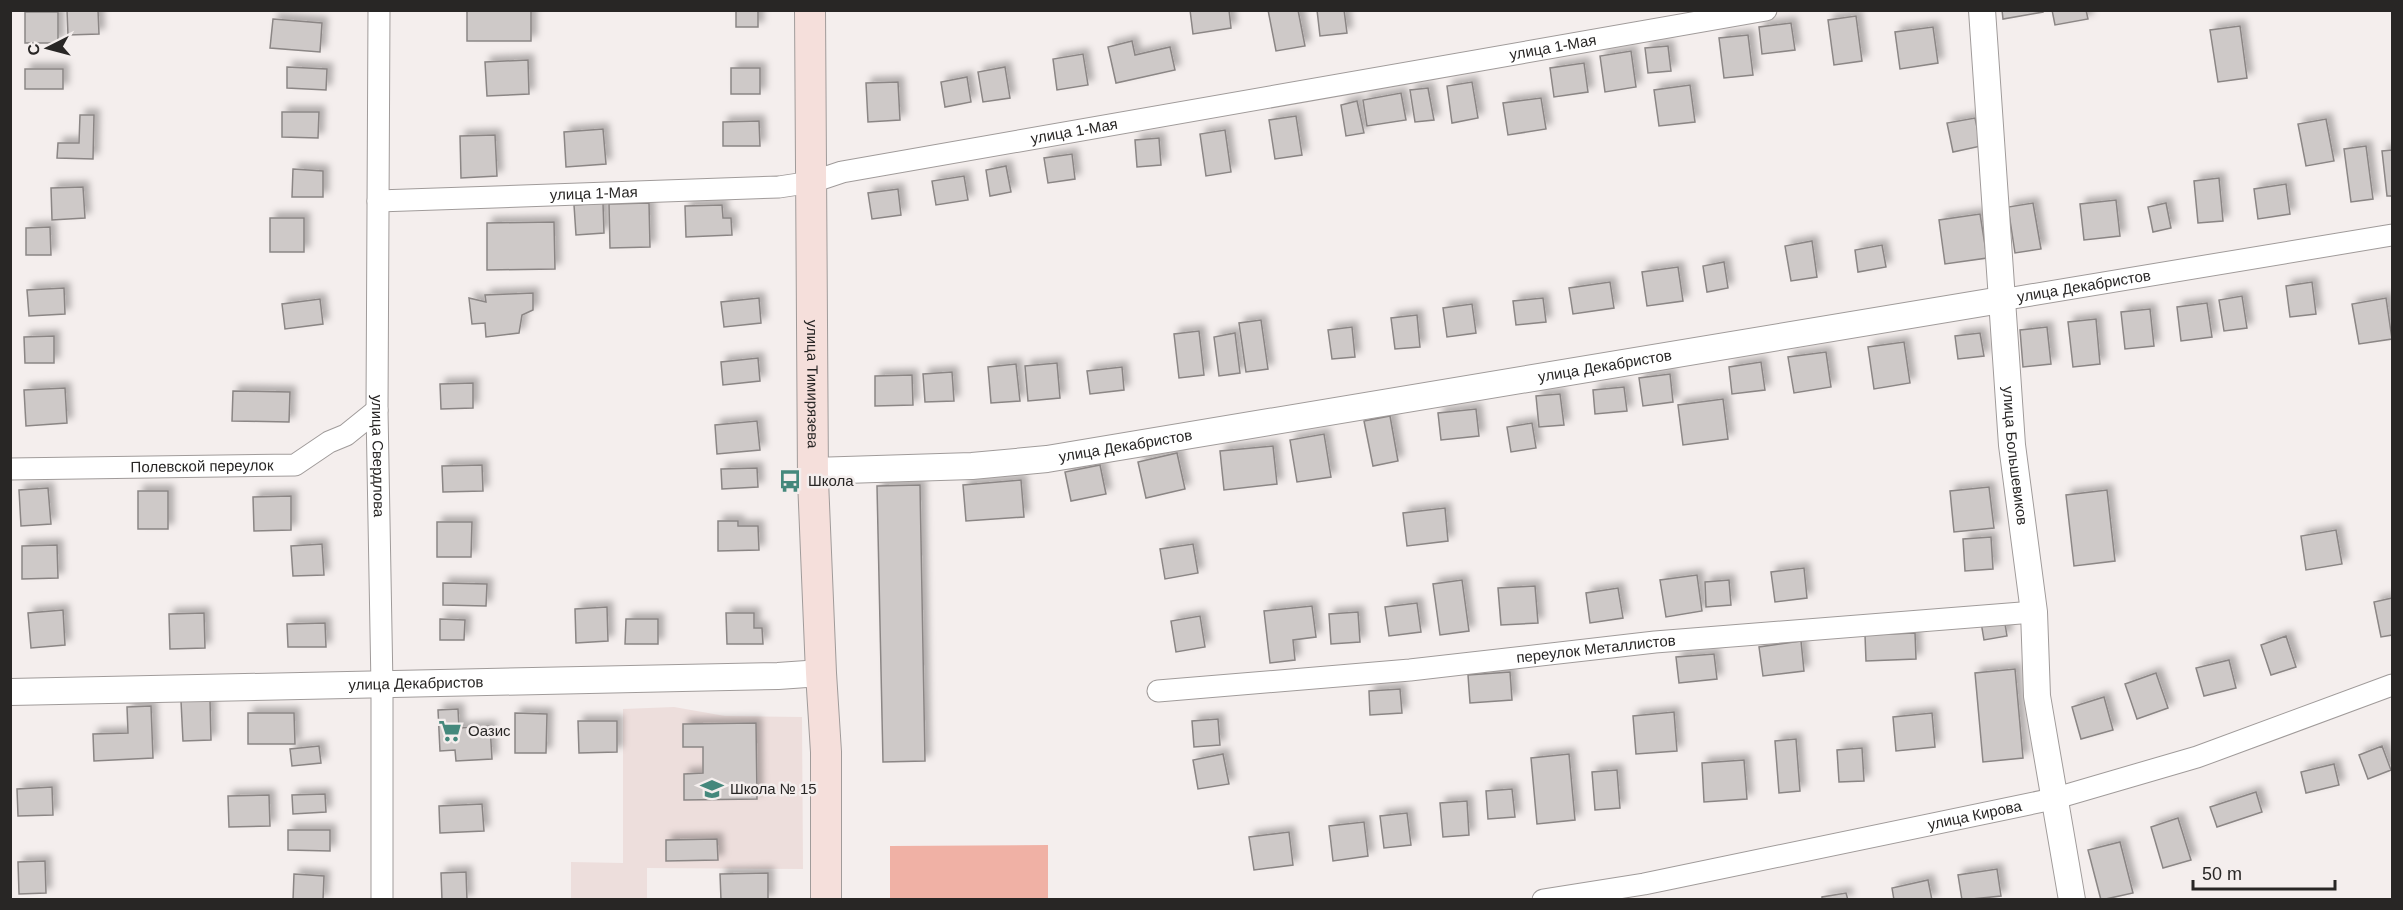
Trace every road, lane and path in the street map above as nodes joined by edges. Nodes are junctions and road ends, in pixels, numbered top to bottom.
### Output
1 (379, 10) edge
2 (810, 10) edge
3 (1766, 10) edge
4 (1982, 10) edge
5 (812, 182) junction
6 (378, 201) junction
7 (2392, 235) edge
8 (2001, 300) junction
9 (377, 410) junction
10 (10, 469) edge
11 (813, 471) junction
12 (2034, 612) junction
13 (821, 673) junction
14 (2392, 685) edge
15 (382, 686) junction
16 (10, 692) edge
17 (1158, 692) dead end
18 (2053, 799) junction
19 (382, 900) edge
20 (826, 900) edge
21 (1543, 900) edge
22 (2072, 900) edge

1 - 6 street, улица Свердлова
2 - 5 main road, улица Тимирязева
3 - 5 street, улица 1-Мая
4 - 8 street, улица Большевиков
5 - 6 street, улица 1-Мая
5 - 11 main road, улица Тимирязева
6 - 9 street, улица Свердлова
7 - 8 street, улица Декабристов
8 - 11 street, улица Декабристов
8 - 12 street, улица Большевиков
9 - 10 street, Полевской переулок
9 - 15 street, улица Свердлова
11 - 13 main road, улица Тимирязева
12 - 17 street, переулок Металлистов
12 - 18 street, улица Большевиков
13 - 15 street, улица Декабристов
13 - 20 main road, улица Тимирязева
14 - 18 street, улица Кирова
15 - 16 street, улица Декабристов
15 - 19 street, улица Свердлова
18 - 21 street, улица Кирова
18 - 22 street, улица Большевиков

